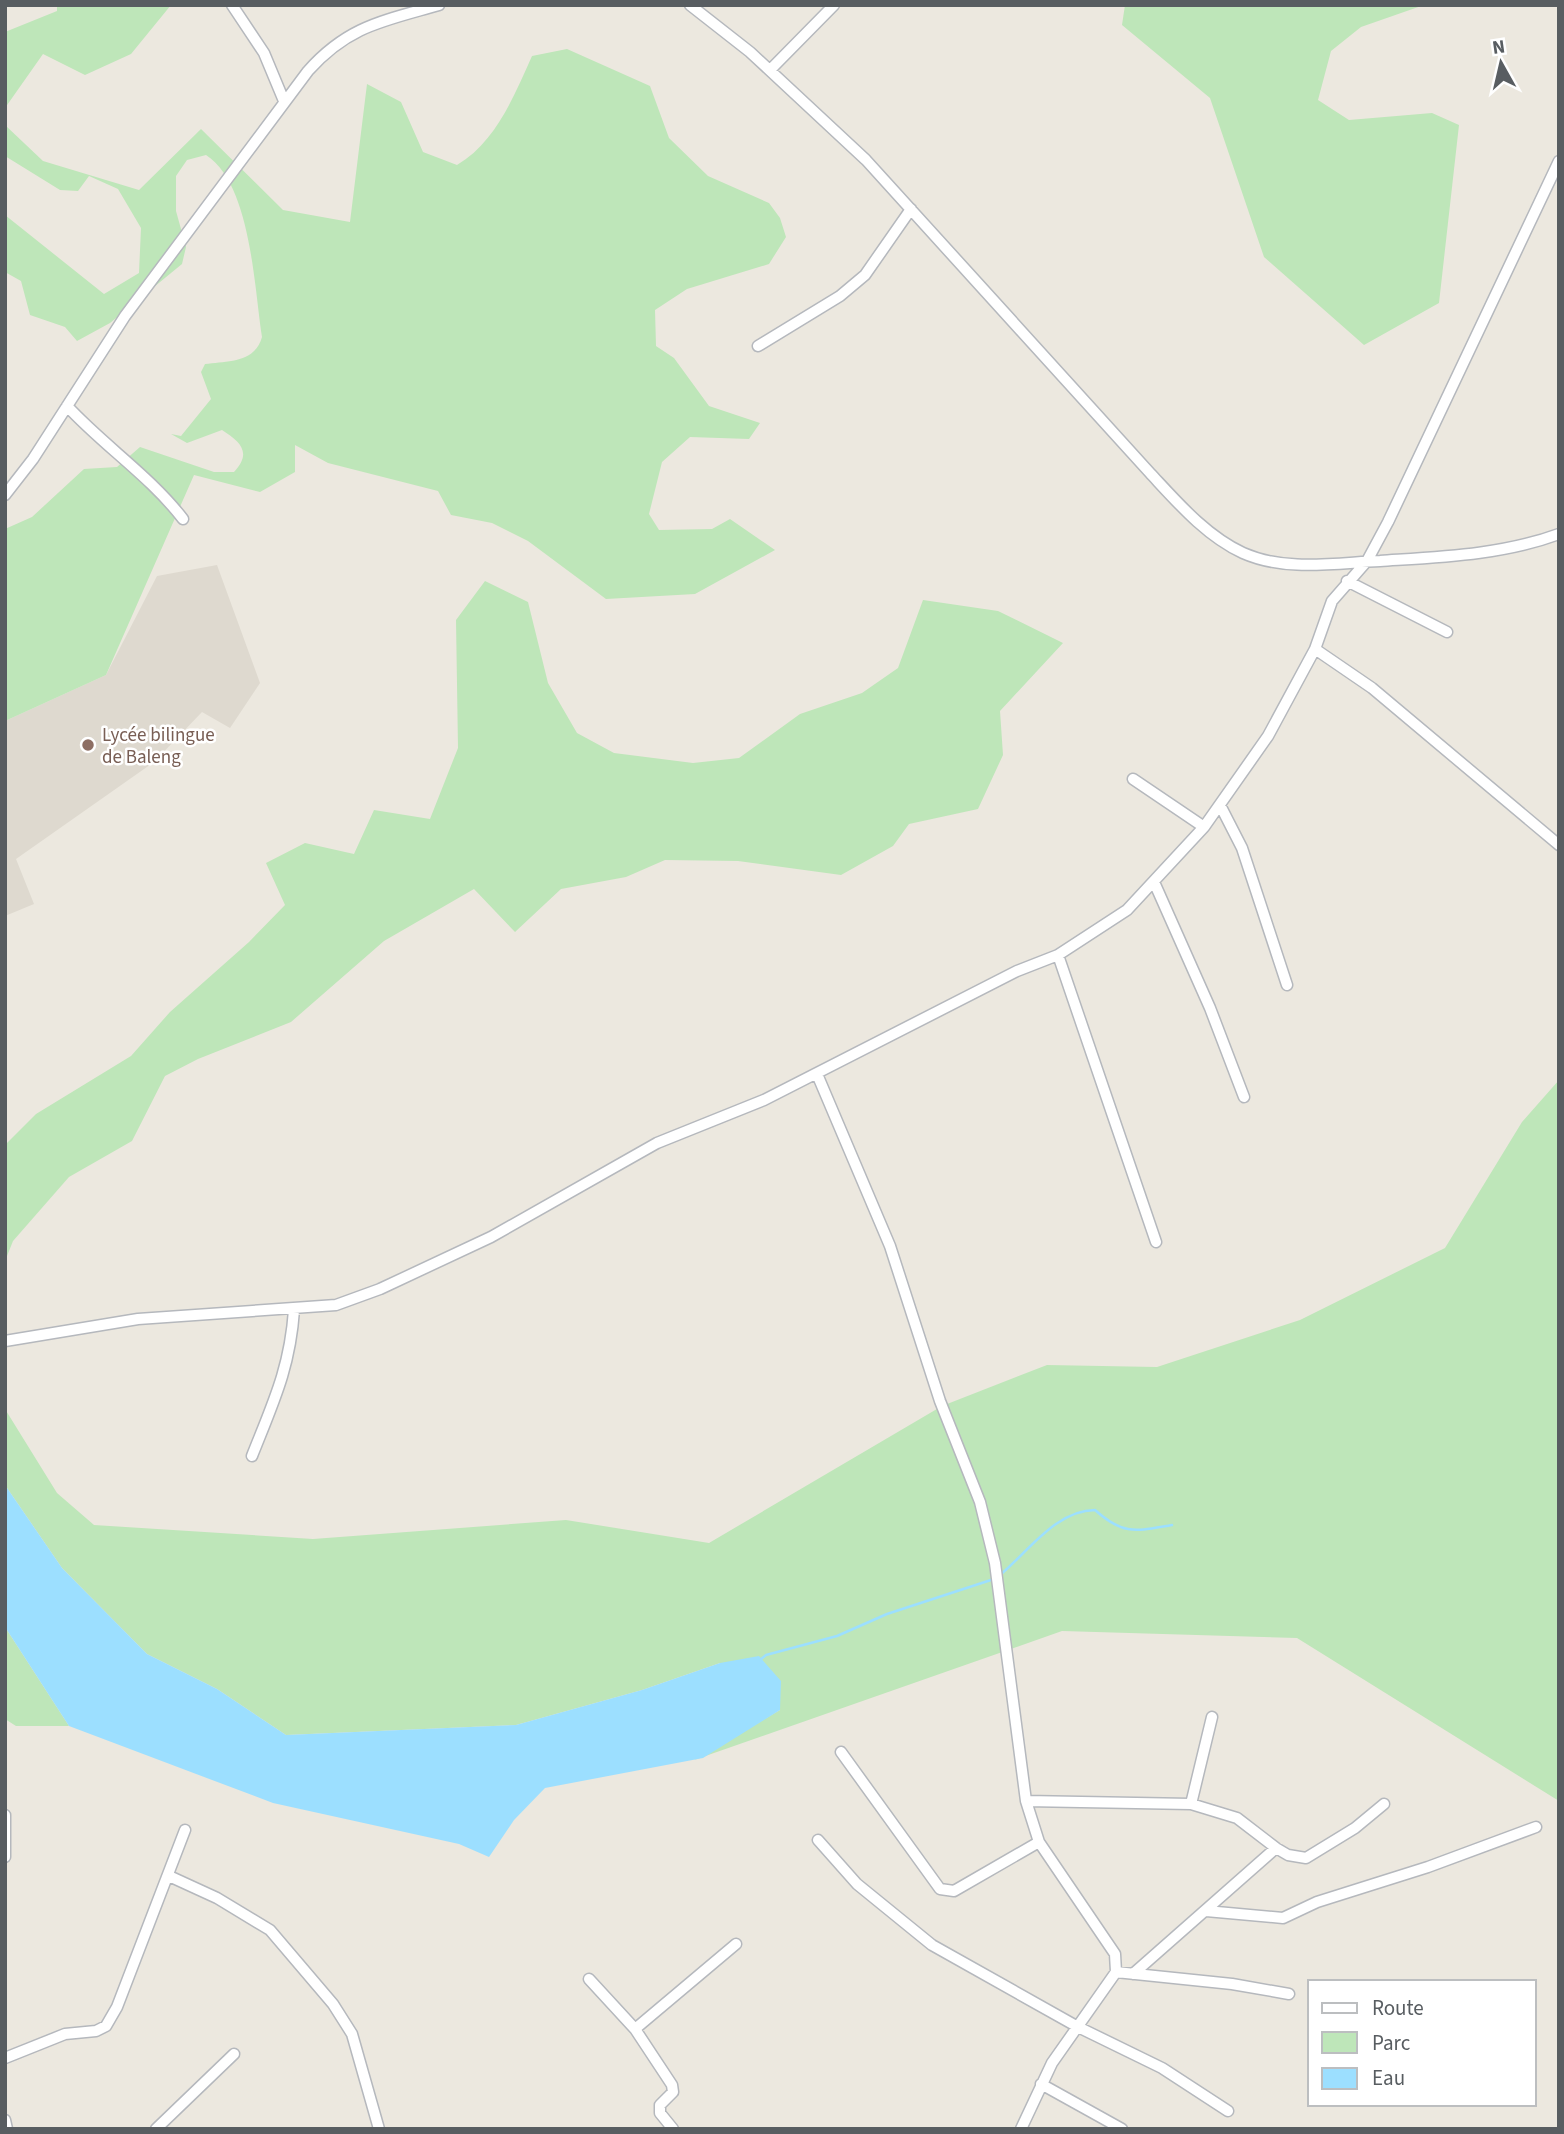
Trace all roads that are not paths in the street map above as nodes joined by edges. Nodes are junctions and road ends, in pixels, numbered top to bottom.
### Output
1 (232, 5) edge
2 (439, 5) edge
3 (690, 5) edge
4 (834, 5) edge
5 (770, 71) junction
6 (284, 101) junction
7 (1559, 160) edge
8 (911, 209) junction
9 (758, 346) dead end
10 (67, 407) junction
11 (5, 495) edge
12 (183, 519) dead end
13 (1559, 534) edge
14 (1367, 561) junction
15 (1348, 581) junction
16 (1447, 632) dead end
17 (1315, 649) junction
18 (1133, 779) dead end
19 (1220, 805) junction
20 (1204, 827) junction
21 (1559, 845) edge
22 (1154, 882) junction
23 (1058, 955) junction
24 (1287, 985) dead end
25 (817, 1074) junction
26 (1244, 1097) dead end
27 (1156, 1242) dead end
28 (295, 1310) junction
29 (5, 1341) edge
30 (252, 1456) dead end
31 (1212, 1717) dead end
32 (841, 1752) dead end
33 (1026, 1801) junction
34 (1191, 1804) junction
35 (1384, 1804) dead end
36 (5, 1815) edge
37 (1536, 1827) dead end
38 (186, 1830) dead end
39 (818, 1840) dead end
40 (1039, 1842) junction
41 (1276, 1848) junction
42 (5, 1857) edge
43 (169, 1876) junction
44 (1206, 1911) junction
45 (736, 1944) dead end
46 (1116, 1972) junction
47 (1133, 1974) junction
48 (589, 1979) dead end
49 (1289, 1994) dead end
50 (1078, 2026) junction
51 (635, 2029) junction
52 (234, 2054) dead end
53 (5, 2059) edge
54 (1041, 2084) junction
55 (1228, 2111) dead end
56 (5, 2120) edge
57 (7, 2129) edge
58 (156, 2129) edge
59 (379, 2129) edge
60 (673, 2129) edge
61 (1021, 2129) edge
62 (1122, 2129) edge

1 - 6 street
2 - 6 street
3 - 5 street
4 - 5 street
5 - 8 street
6 - 10 street
7 - 14 street
8 - 9 street
8 - 14 street
10 - 11 street
10 - 12 street
13 - 14 street
14 - 15 street
15 - 16 street
15 - 17 street
17 - 19 street
17 - 21 street
18 - 20 street
19 - 20 street
19 - 24 street
20 - 22 street
22 - 23 street
22 - 26 street
23 - 25 street
23 - 27 street
25 - 28 street
25 - 33 street
28 - 29 street
28 - 30 street
31 - 34 street
32 - 40 street
33 - 34 street
33 - 40 street
34 - 41 street
35 - 41 street
36 - 42 street
37 - 44 street
38 - 43 street
39 - 50 street
40 - 46 street
41 - 44 street
43 - 53 street
43 - 59 street
44 - 47 street
45 - 51 street
46 - 47 street
46 - 50 street
47 - 49 street
48 - 51 street
50 - 54 street
50 - 55 street
51 - 60 street
52 - 58 street
54 - 61 street
54 - 62 street
56 - 57 street

